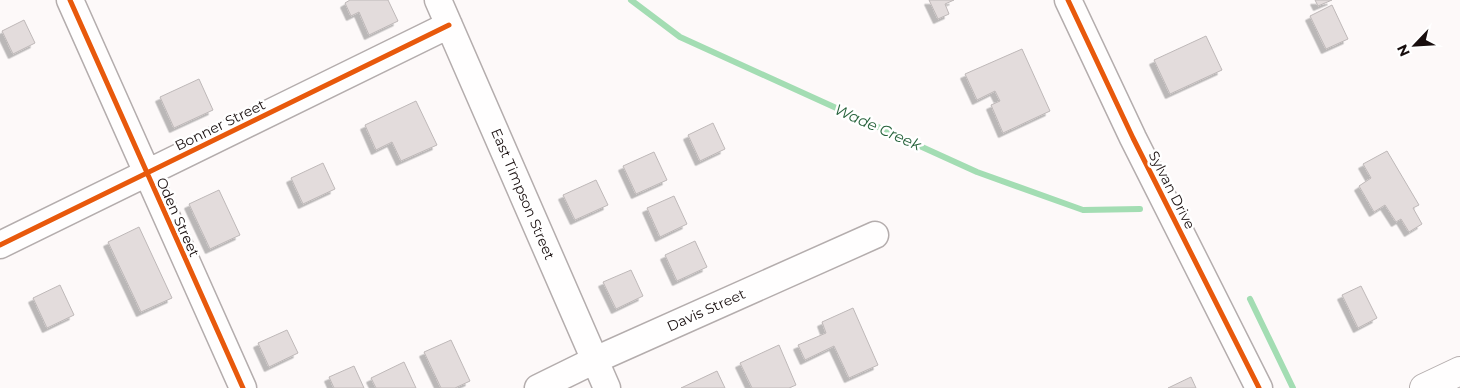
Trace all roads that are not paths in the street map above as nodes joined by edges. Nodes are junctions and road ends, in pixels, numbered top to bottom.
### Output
1 (70, 0) edge
2 (438, 0) edge
3 (1068, 0) edge
4 (449, 25) junction
5 (146, 174) junction
6 (875, 235) dead end
7 (0, 245) edge
8 (595, 360) junction
9 (1460, 371) edge
10 (243, 388) edge
11 (538, 388) edge
12 (607, 388) edge
13 (1259, 388) edge
14 (1424, 388) edge

1 - 5 street, Oden Street
2 - 4 street, East Timpson Street
3 - 13 street, Sylvan Drive
4 - 5 street, Bonner Street
4 - 8 street, East Timpson Street
5 - 7 street, Bonner Street
5 - 10 street, Oden Street
6 - 8 street, Davis Street
8 - 11 street, Davis Street
8 - 12 street, East Timpson Street
9 - 14 main road

